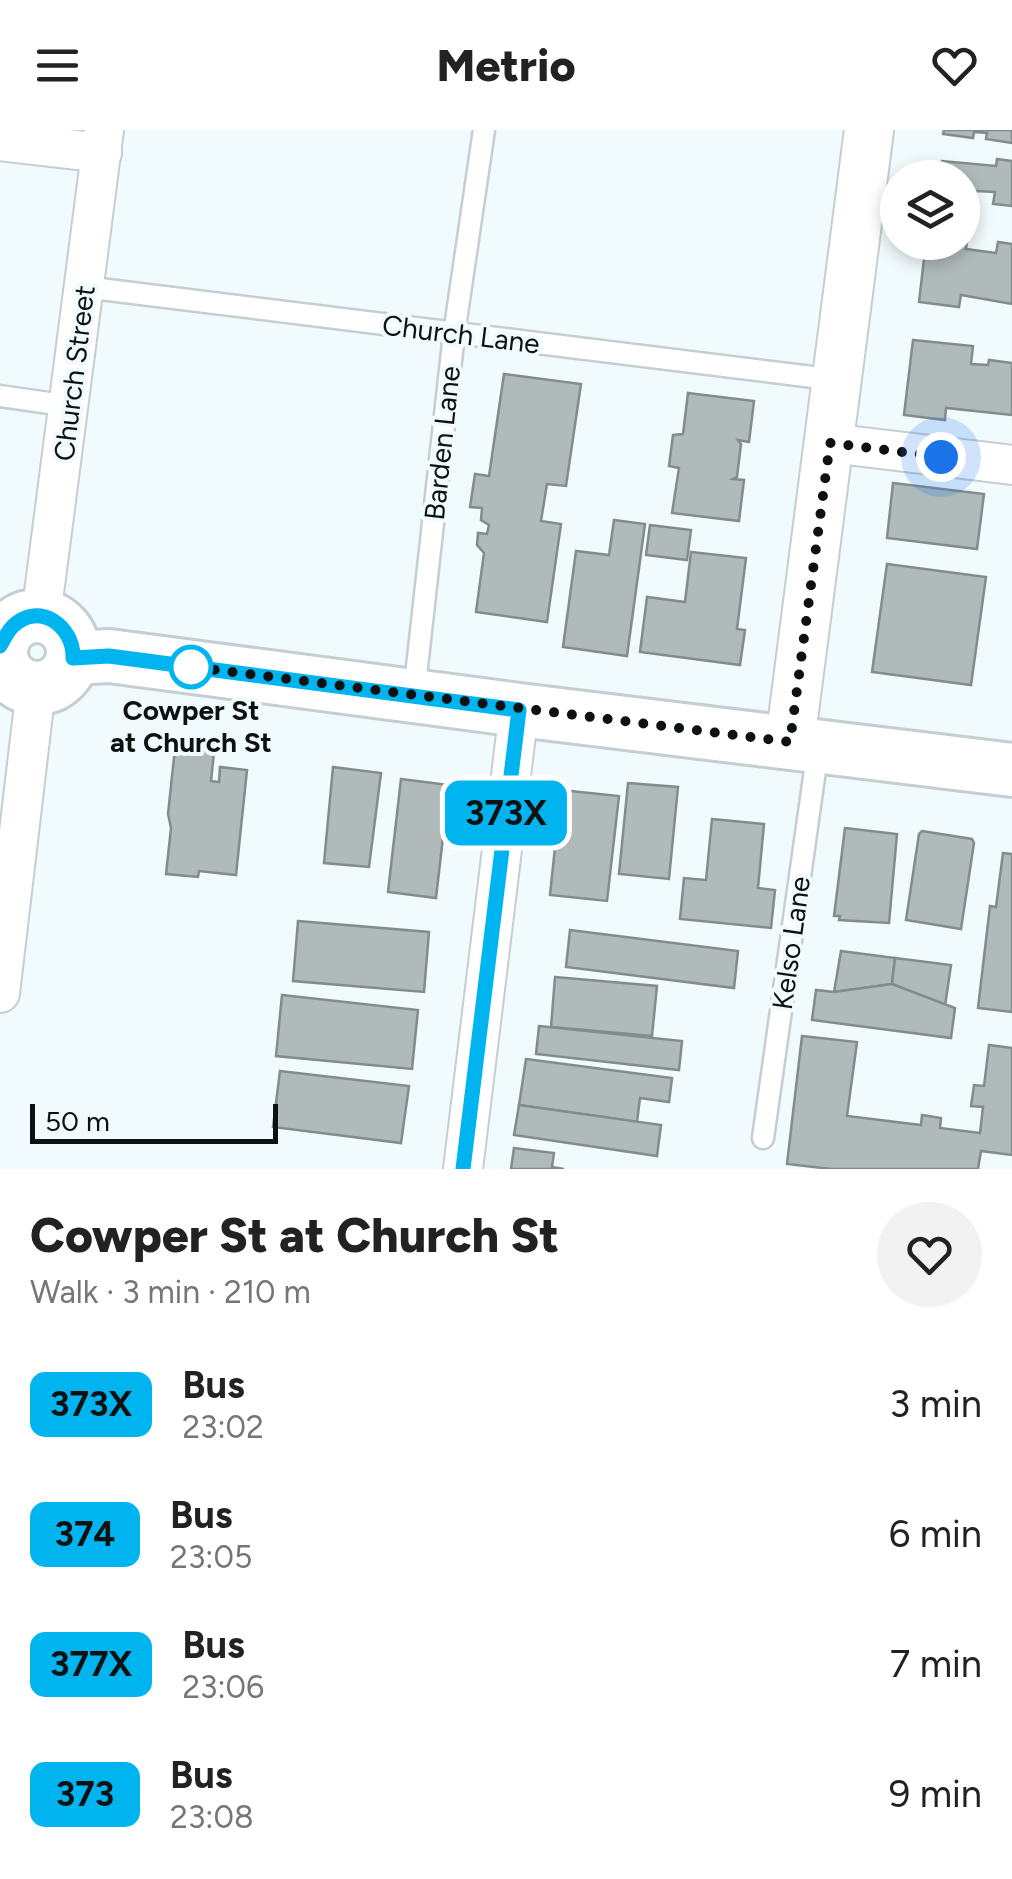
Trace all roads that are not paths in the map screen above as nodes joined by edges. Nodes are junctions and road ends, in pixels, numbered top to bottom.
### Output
1 (484, 130) edge
2 (869, 130) edge
3 (0, 141) edge
4 (103, 142) edge
5 (84, 288) junction
6 (454, 334) junction
7 (838, 380) junction
8 (0, 396) edge
9 (70, 406) junction
10 (830, 443) junction
11 (1012, 466) edge
12 (14, 636) edge
13 (54, 673) junction
14 (414, 696) junction
15 (519, 710) junction
16 (804, 745) junction
17 (1012, 770) edge
18 (0, 994) edge
19 (763, 1138) dead end
20 (463, 1169) edge

1 - 6 lane, Barden Lane
2 - 7 street
3 - 4 street
4 - 5 street, Church Street
5 - 6 lane, Church Lane
5 - 9 street, Church Street
6 - 7 lane, Church Lane
6 - 14 lane, Barden Lane
7 - 10 street
8 - 9 lane
9 - 12 street, Church Street
10 - 11 street
10 - 16 street
12 - 13 main road
13 - 14 main road
13 - 18 street
14 - 15 main road
15 - 16 main road
15 - 20 street
16 - 17 main road
16 - 19 lane, Kelso Lane

